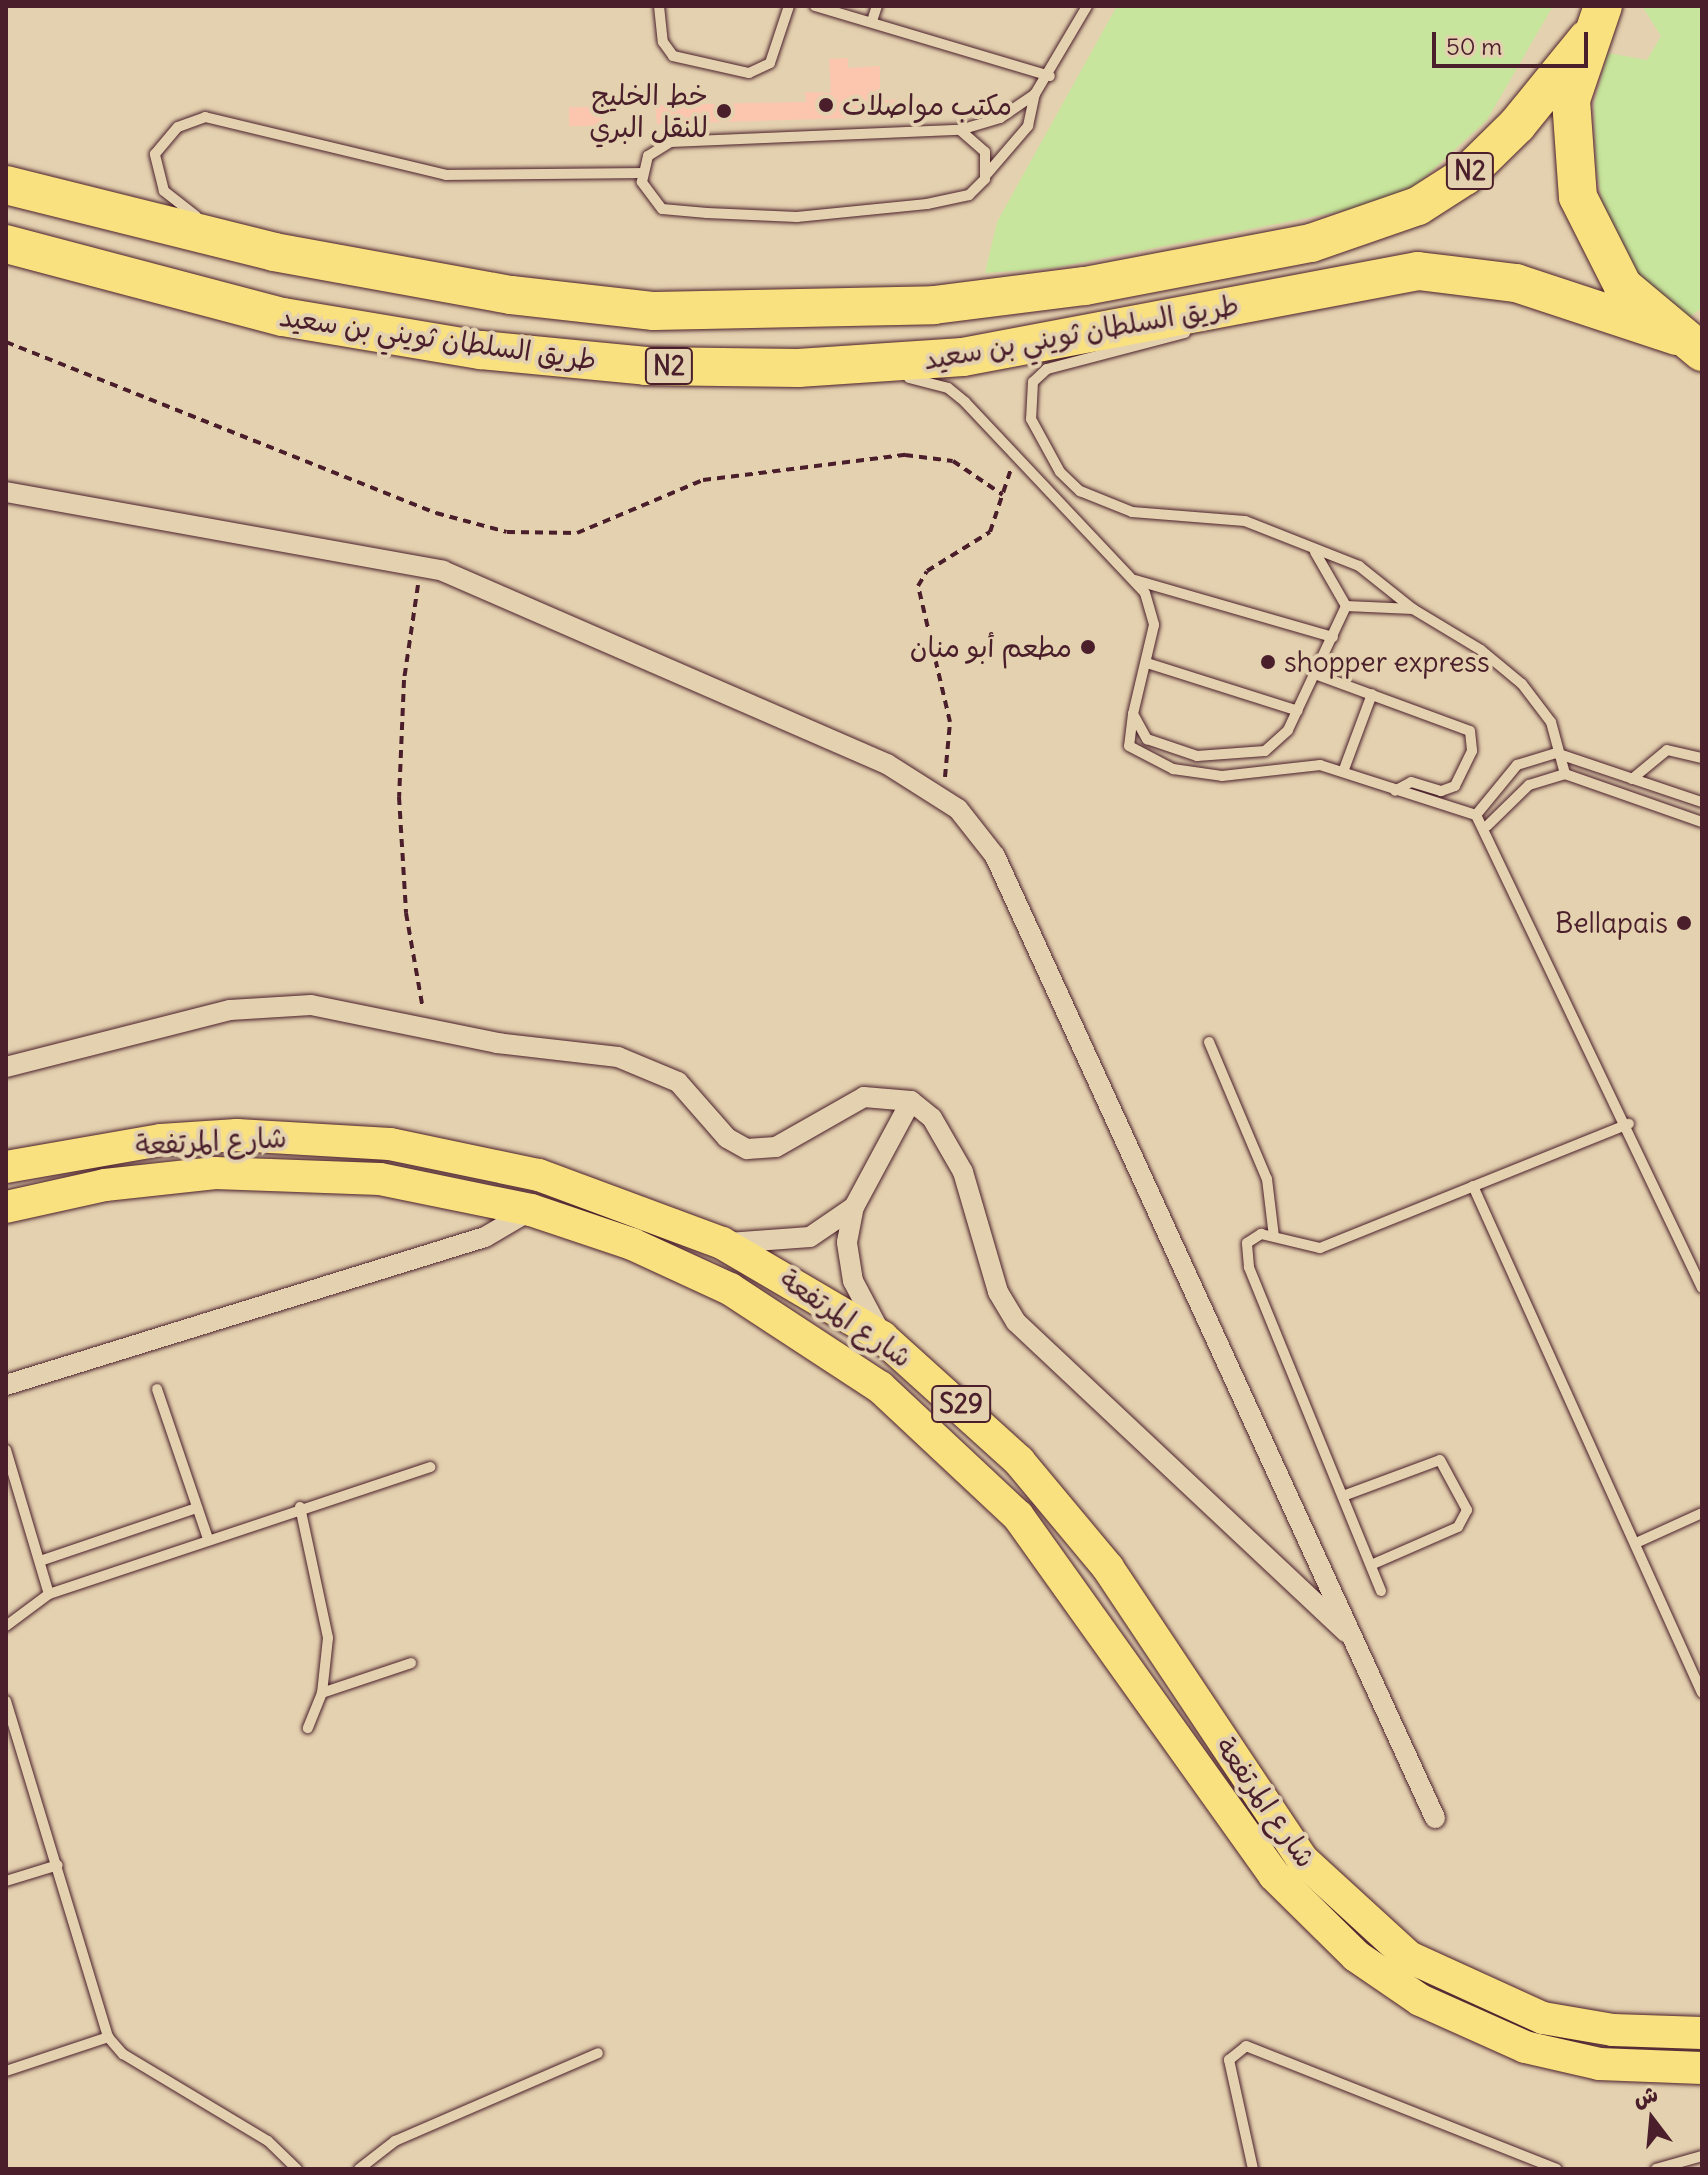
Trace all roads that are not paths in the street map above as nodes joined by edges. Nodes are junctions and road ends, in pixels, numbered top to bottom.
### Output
1 (659, 6) edge
2 (789, 6) edge
3 (815, 6) edge
4 (877, 6) edge
5 (1087, 6) edge
6 (873, 18) junction
7 (1595, 23) edge
8 (1050, 76) junction
9 (1035, 94) junction
10 (960, 130) junction
11 (641, 173) junction
12 (986, 175) junction
13 (6, 185) edge
14 (6, 244) edge
15 (274, 252) junction
16 (1288, 295) junction
17 (1215, 324) dead end
18 (1202, 329) dead end
19 (1689, 344) edge
20 (646, 366) junction
21 (890, 378) dead end
22 (875, 379) dead end
23 (714, 383) dead end
24 (752, 383) dead end
25 (6, 492) edge
26 (1315, 552) junction
27 (1135, 580) junction
28 (1346, 606) junction
29 (1413, 609) junction
30 (1333, 637) junction
31 (1147, 663) junction
32 (1315, 674) junction
33 (1372, 694) junction
34 (1298, 711) junction
35 (1133, 714) junction
36 (1565, 754) junction
37 (1702, 758) edge
38 (1659, 759) junction
39 (1343, 772) junction
40 (1565, 774) junction
41 (1632, 779) junction
42 (1662, 789) junction
43 (1395, 791) junction
44 (1702, 802) edge
45 (1476, 815) junction
46 (1702, 822) edge
47 (1487, 826) junction
48 (1209, 1042) dead end
49 (6, 1067) edge
50 (911, 1101) junction
51 (1629, 1124) junction
52 (6, 1167) edge
53 (1473, 1186) junction
54 (6, 1207) edge
55 (854, 1207) junction
56 (531, 1210) junction
57 (1274, 1237) junction
58 (722, 1243) junction
59 (1702, 1288) edge
60 (882, 1337) junction
61 (6, 1385) edge
62 (157, 1389) dead end
63 (6, 1450) edge
64 (430, 1467) dead end
65 (1343, 1496) junction
66 (300, 1507) junction
67 (197, 1508) junction
68 (1702, 1513) edge
69 (207, 1536) junction
70 (1636, 1543) junction
71 (40, 1561) junction
72 (1371, 1565) junction
73 (1381, 1591) dead end
74 (49, 1594) junction
75 (6, 1626) edge
76 (1353, 1638) junction
77 (411, 1663) dead end
78 (322, 1693) junction
79 (1702, 1693) edge
80 (6, 1701) edge
81 (308, 1728) dead end
82 (1435, 1818) dead end
83 (58, 1865) junction
84 (6, 1881) edge
85 (1702, 2033) edge
86 (108, 2037) junction
87 (598, 2053) dead end
88 (1702, 2068) edge
89 (6, 2071) edge
90 (1702, 2156) edge
91 (297, 2169) edge
92 (359, 2169) edge
93 (1253, 2169) edge
94 (1557, 2169) edge
95 (1656, 2169) edge

1 - 2 lane
3 - 6 lane
4 - 6 lane
5 - 8 lane
6 - 8 lane
7 - 15 highway, طريق السلطان ثويني بن سعيد / N2
7 - 19 highway, N2
8 - 9 lane
9 - 10 lane
9 - 12 lane
10 - 11 lane
10 - 12 lane
11 - 12 lane
11 - 15 lane
13 - 15 highway, طريق السلطان ثويني بن سعيد / N2
14 - 20 highway, طريق السلطان ثويني بن سعيد / N2
16 - 17 lane
16 - 19 highway, طريق السلطان ثويني بن سعيد / N2
16 - 20 highway, طريق السلطان ثويني بن سعيد / N2
18 - 26 lane
20 - 23 lane
21 - 27 lane
22 - 24 lane
25 - 76 street
26 - 28 lane
26 - 29 lane
27 - 30 lane
27 - 31 lane
28 - 29 lane
28 - 30 lane
29 - 36 lane
30 - 32 lane
31 - 34 lane
31 - 35 lane
32 - 33 lane
32 - 34 lane
33 - 39 lane
33 - 43 lane
34 - 35 lane
35 - 39 lane
36 - 40 lane
36 - 41 lane
36 - 45 lane
37 - 38 lane
38 - 41 lane
38 - 42 lane
39 - 43 lane
40 - 46 lane
40 - 47 lane
41 - 42 lane
42 - 44 lane
43 - 45 lane
45 - 47 lane
47 - 51 lane
48 - 57 lane
49 - 50 street
50 - 55 street
50 - 76 street
51 - 53 lane
51 - 59 lane
52 - 58 main road, شارع المرتفعة / S29
53 - 57 lane
53 - 70 lane
54 - 56 main road, شارع المرتفعة / S29
55 - 58 street
55 - 60 street
56 - 61 street
56 - 88 main road, شارع المرتفعة / S29
57 - 65 lane
58 - 60 main road, شارع المرتفعة / S29
60 - 85 main road, شارع المرتفعة / S29
62 - 67 lane
63 - 71 lane
64 - 66 lane
65 - 72 lane
65 - 72 lane
66 - 69 lane
66 - 78 lane
67 - 69 lane
67 - 71 lane
68 - 70 lane
69 - 74 lane
70 - 79 lane
71 - 74 lane
72 - 73 lane
74 - 75 lane
76 - 82 street
77 - 78 lane
78 - 81 lane
80 - 83 lane
83 - 84 lane
83 - 86 lane
86 - 89 lane
86 - 91 lane
87 - 92 lane
90 - 95 lane
93 - 94 lane

